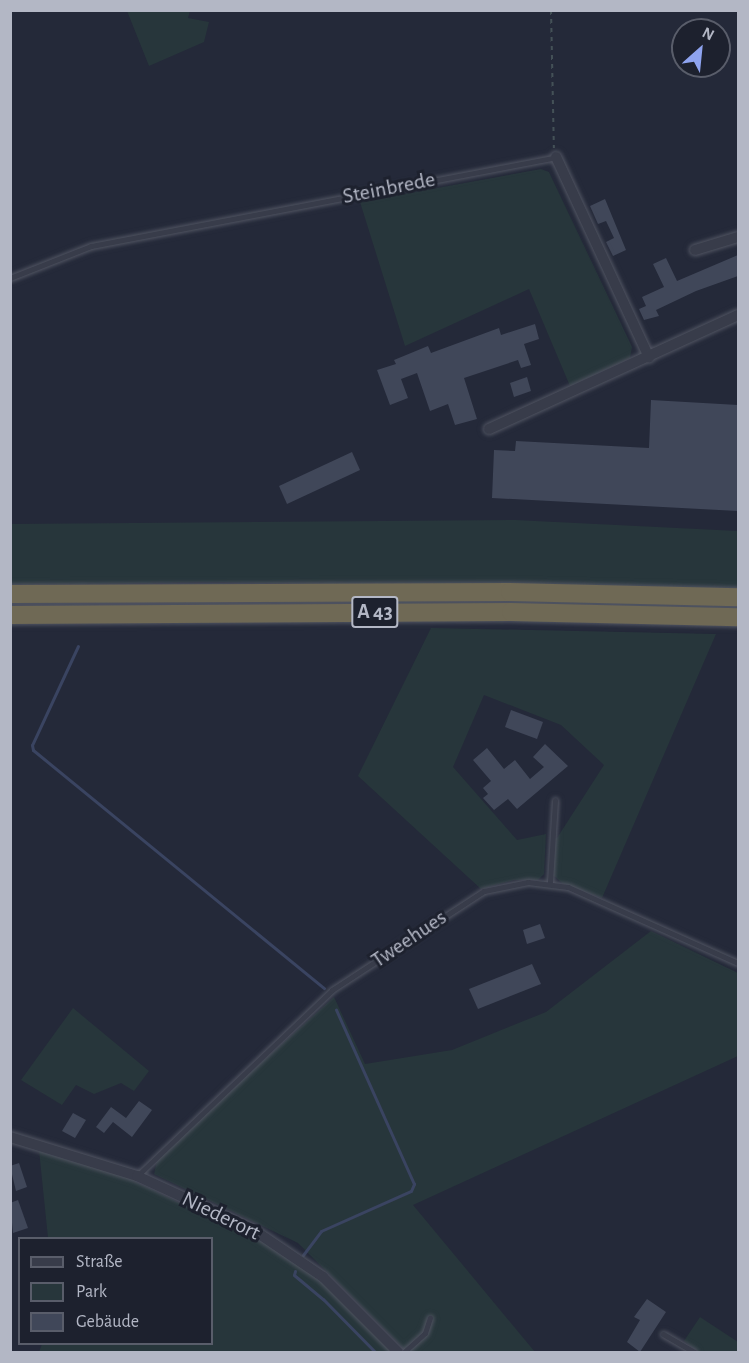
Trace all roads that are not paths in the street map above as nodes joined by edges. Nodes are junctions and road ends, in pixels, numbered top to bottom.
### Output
1 (556, 157) joint
2 (738, 237) edge
3 (695, 250) dead end
4 (10, 278) edge
5 (738, 315) edge
6 (649, 357) junction
7 (489, 429) dead end
8 (10, 594) edge
9 (738, 597) edge
10 (10, 615) edge
11 (738, 617) edge
12 (555, 800) dead end
13 (550, 882) junction
14 (738, 963) edge
15 (10, 1137) edge
16 (137, 1176) junction
17 (430, 1318) dead end
18 (663, 1334) dead end
19 (398, 1353) edge
20 (404, 1353) edge
21 (694, 1353) edge

1 - 4 lane, Steinbrede
1 - 6 street
2 - 3 street
5 - 6 street
6 - 7 street
8 - 9 highway, A 43
10 - 11 highway, A 43
12 - 13 lane
13 - 14 lane, Tweehues
13 - 16 lane, Tweehues
15 - 16 street, Niederort
16 - 19 street, Niederort
17 - 20 lane
18 - 21 lane

